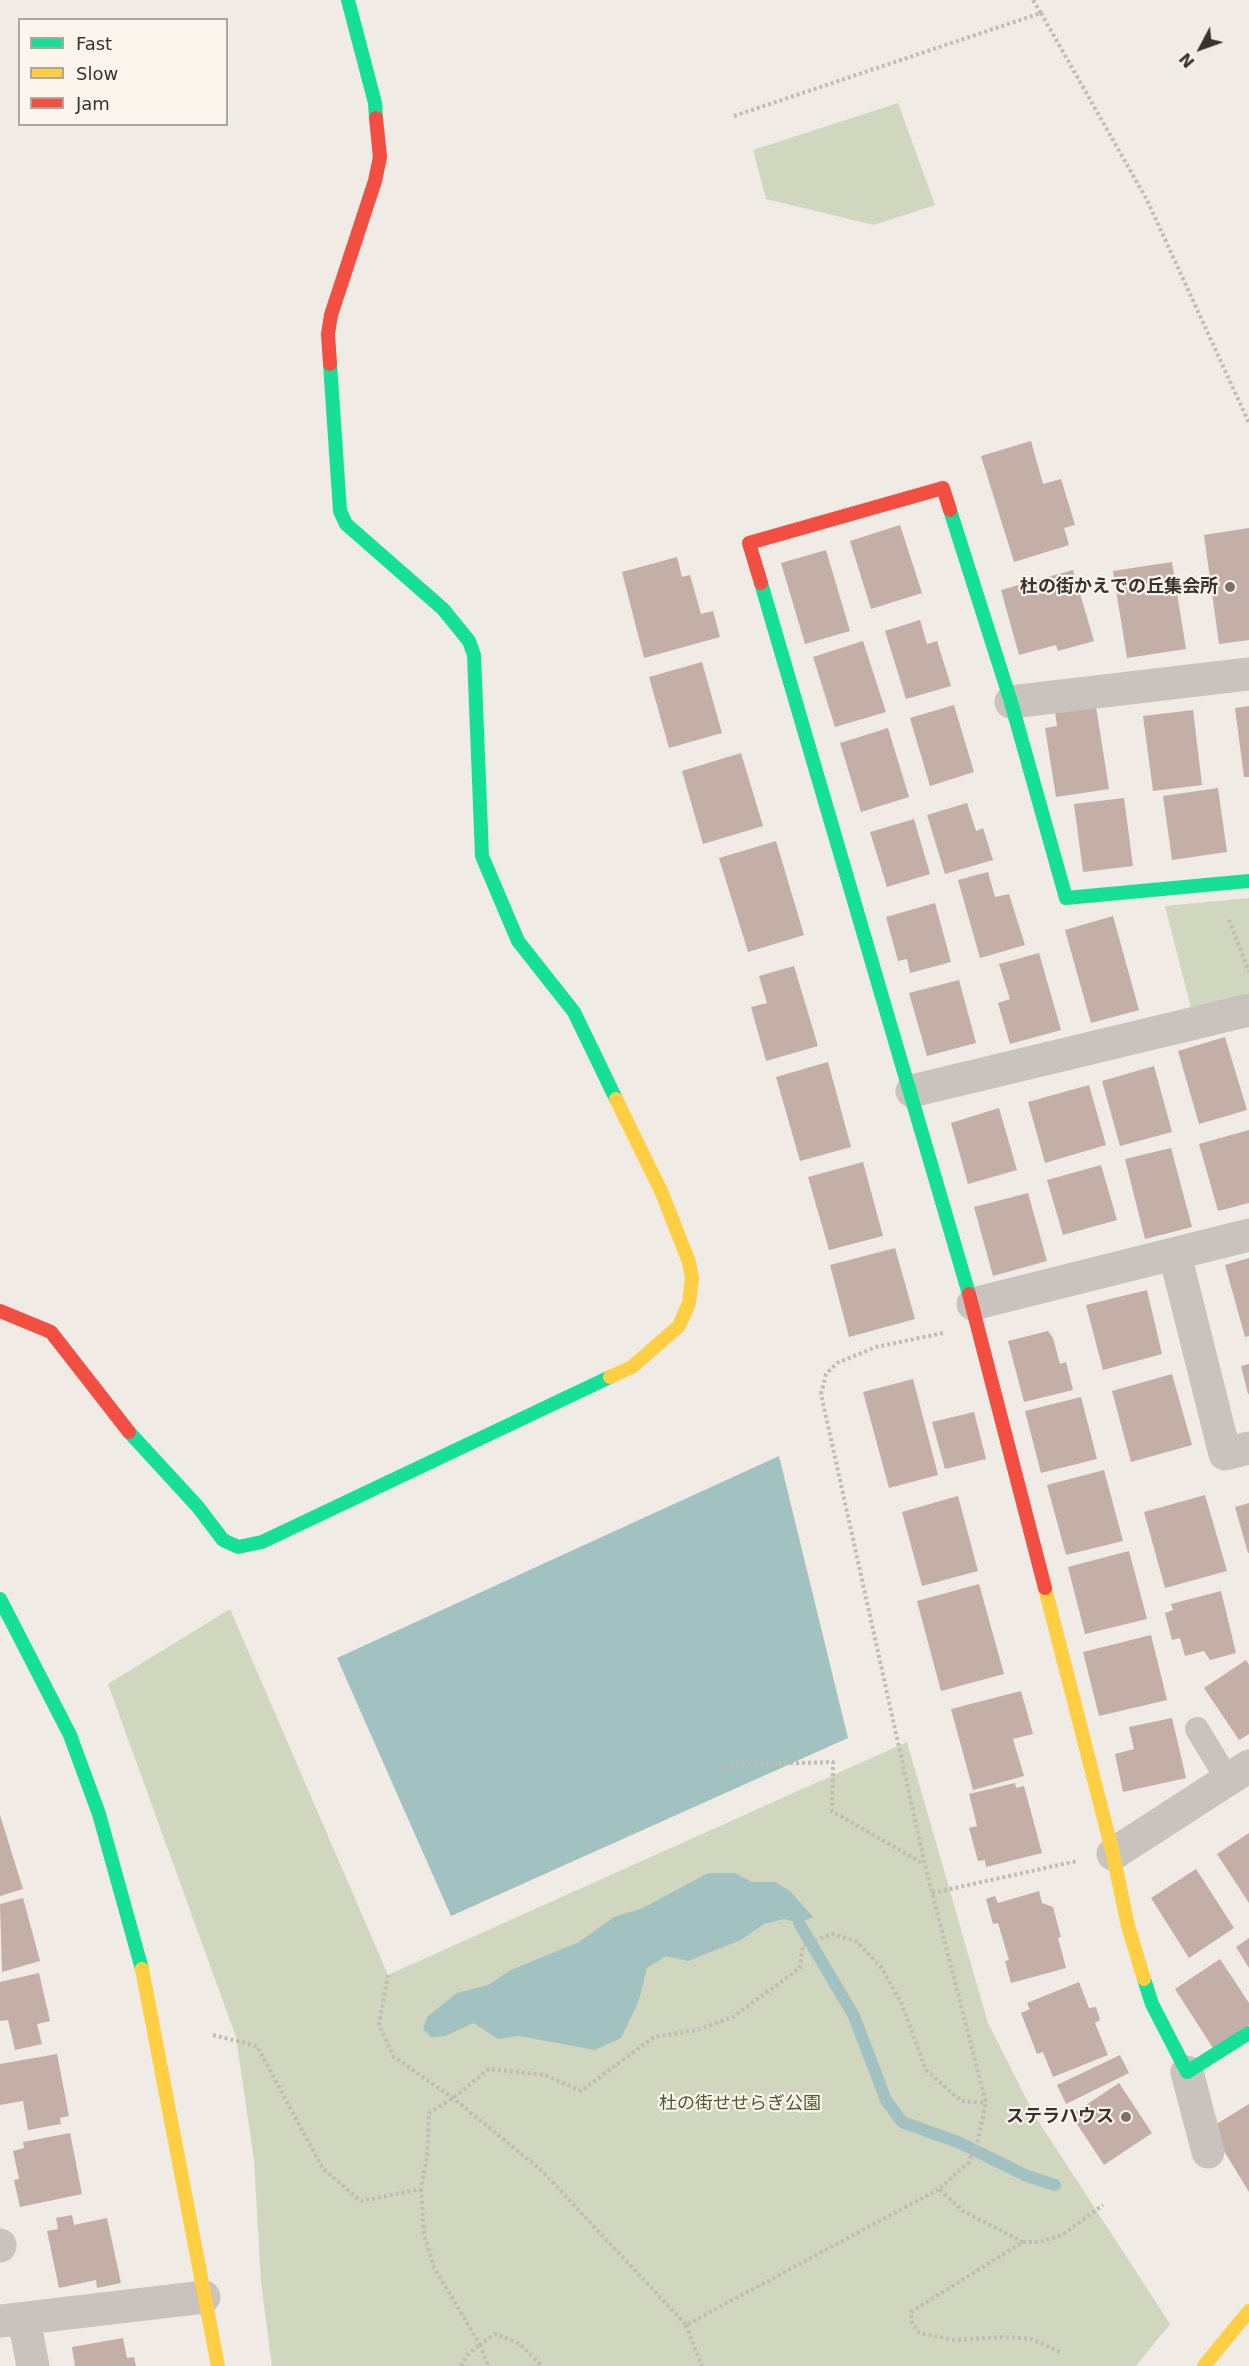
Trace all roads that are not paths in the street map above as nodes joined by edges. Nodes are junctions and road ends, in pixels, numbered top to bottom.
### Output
1 (348, 0) edge
2 (1249, 674) edge
3 (1011, 702) junction
4 (1249, 881) edge
5 (1249, 1010) edge
6 (912, 1091) junction
7 (1249, 1235) edge
8 (1175, 1255) junction
9 (0, 1311) edge
10 (976, 1315) junction
11 (1249, 1448) edge
12 (0, 1599) edge
13 (1197, 1729) dead end
14 (1238, 1773) edge
15 (1113, 1854) junction
16 (1249, 2033) edge
17 (1186, 2072) junction
18 (1208, 2152) dead end
19 (204, 2297) junction
20 (1249, 2311) edge
21 (12, 2321) edge
22 (33, 2366) edge
23 (218, 2366) edge
24 (1204, 2366) edge

1 - 9 street
2 - 3 street
3 - 4 street
3 - 6 street
5 - 6 street
6 - 10 street
7 - 8 street
8 - 10 street
8 - 11 street
10 - 15 street
12 - 19 street
13 - 14 lane
14 - 15 street
15 - 17 street
16 - 17 street
17 - 18 street
19 - 21 street
19 - 23 street
20 - 24 street
21 - 22 street

